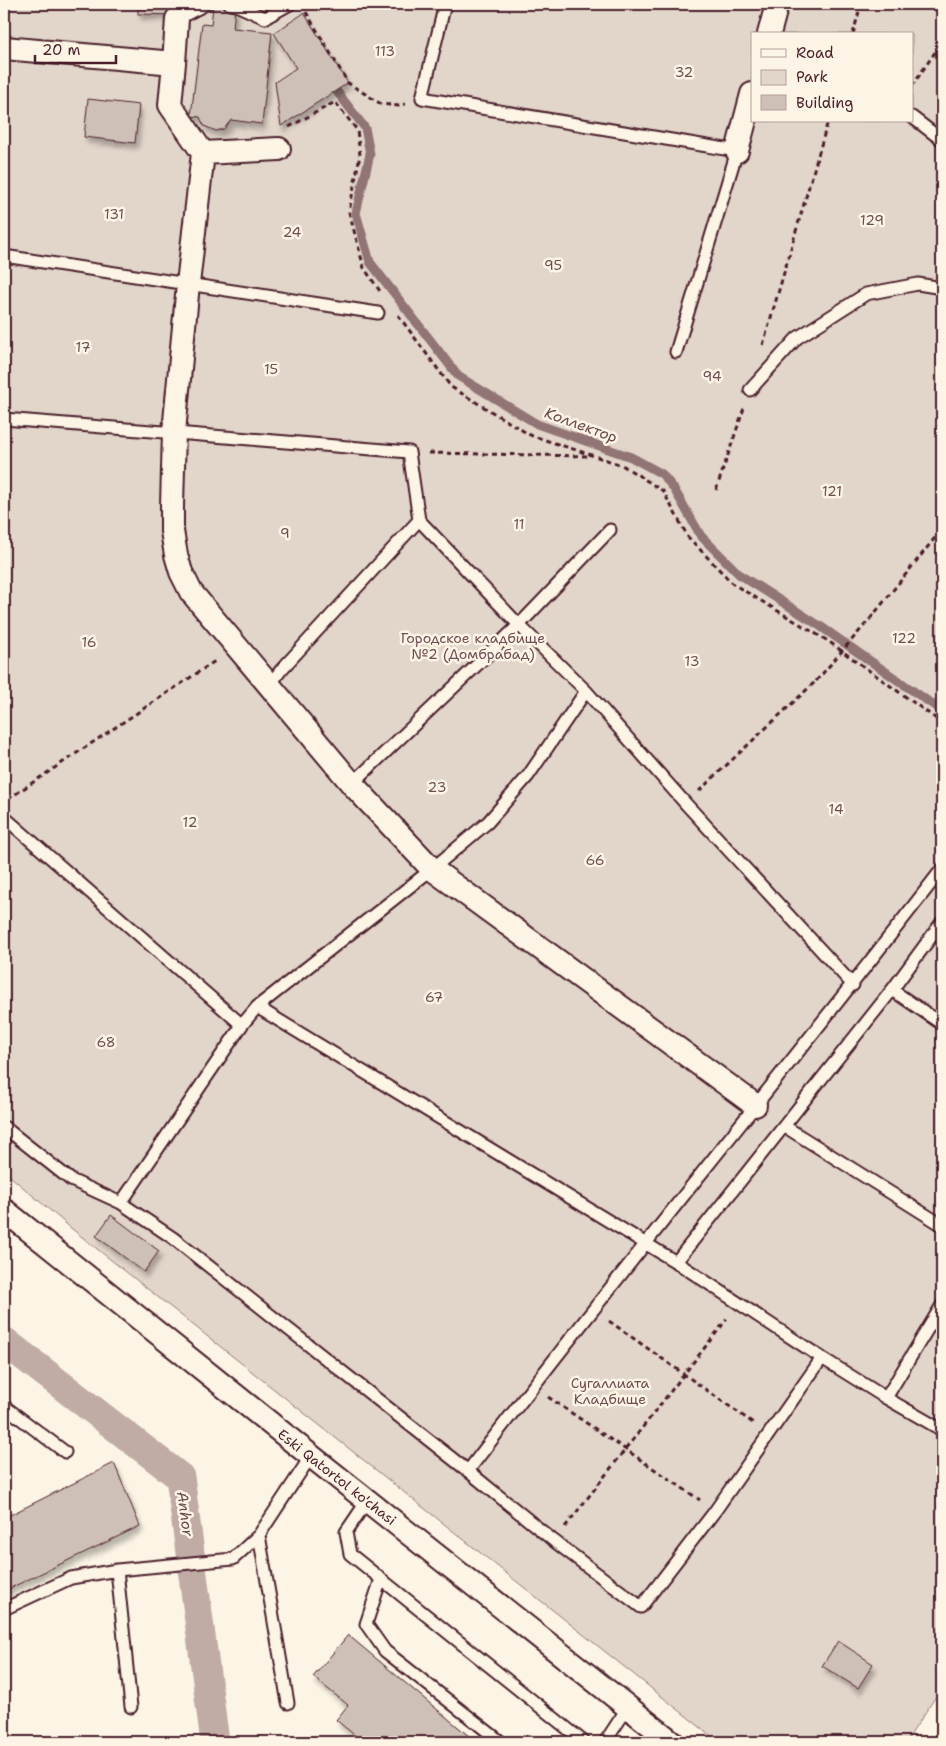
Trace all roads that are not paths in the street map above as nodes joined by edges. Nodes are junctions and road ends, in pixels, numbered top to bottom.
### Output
1 (206, 4) edge
2 (230, 4) edge
3 (290, 4) edge
4 (445, 4) edge
5 (777, 4) edge
6 (177, 19) joint
7 (770, 32) edge
8 (4, 48) edge
9 (174, 63) junction
10 (751, 98) edge
11 (914, 119) edge
12 (942, 140) edge
13 (279, 149) road end
14 (737, 150) junction
15 (203, 153) junction
16 (4, 256) edge
17 (188, 284) junction
18 (942, 288) edge
19 (378, 313) dead end
20 (676, 352) dead end
21 (750, 390) road end
22 (4, 419) edge
23 (174, 432) junction
24 (419, 520) junction
25 (610, 530) dead end
26 (519, 624) junction
27 (269, 686) junction
28 (586, 691) junction
29 (352, 784) junction
30 (4, 817) edge
31 (432, 869) junction
32 (942, 869) edge
33 (942, 922) edge
34 (853, 984) junction
35 (892, 990) junction
36 (257, 1007) junction
37 (942, 1024) edge
38 (242, 1025) junction
39 (755, 1105) junction
40 (4, 1126) edge
41 (784, 1126) junction
42 (121, 1204) junction
43 (4, 1210) edge
44 (942, 1225) edge
45 (646, 1244) junction
46 (676, 1262) junction
47 (942, 1305) edge
48 (822, 1358) junction
49 (886, 1398) junction
50 (4, 1406) edge
51 (942, 1430) edge
52 (65, 1452) dead end
53 (311, 1456) junction
54 (468, 1471) junction
55 (367, 1501) junction
56 (259, 1535) junction
57 (117, 1570) junction
58 (381, 1579) junction
59 (4, 1609) edge
60 (288, 1703) dead end
61 (131, 1707) dead end
62 (628, 1707) junction
63 (501, 1742) edge
64 (584, 1742) edge
65 (605, 1742) edge
66 (672, 1742) edge

1 - 6 lane
2 - 3 lane
4 - 14 lane
5 - 7 street
6 - 9 street
8 - 9 street
9 - 15 street
10 - 14 street
11 - 12 lane
13 - 15 street
14 - 20 lane
15 - 17 street
16 - 17 lane
17 - 19 lane
17 - 23 street
18 - 21 lane
22 - 23 lane
23 - 24 lane
23 - 27 street
24 - 26 lane
24 - 27 lane
25 - 26 lane
26 - 28 lane
26 - 29 lane
27 - 29 street
28 - 31 lane
28 - 34 lane
29 - 31 street
30 - 38 lane
31 - 36 lane
31 - 39 street
32 - 34 lane
33 - 35 lane
34 - 39 lane
35 - 37 lane
35 - 41 lane
36 - 38 lane
36 - 45 lane
38 - 42 lane
39 - 45 lane
40 - 42 lane
41 - 44 lane
41 - 46 lane
42 - 54 lane
43 - 53 street, Eski Qatortol ko'chasi
45 - 46 lane
45 - 54 lane
46 - 48 lane
47 - 49 lane
48 - 49 lane
48 - 54 lane
49 - 51 lane
50 - 52 lane
53 - 55 street, Eski Qatortol ko'chasi
53 - 56 lane
55 - 58 lane
55 - 62 street, Eski Qatortol ko'chasi
56 - 57 lane
56 - 60 lane
57 - 59 lane
57 - 61 lane
58 - 63 lane
58 - 64 lane
62 - 65 lane
62 - 66 street, Eski Qatortol ko'chasi

